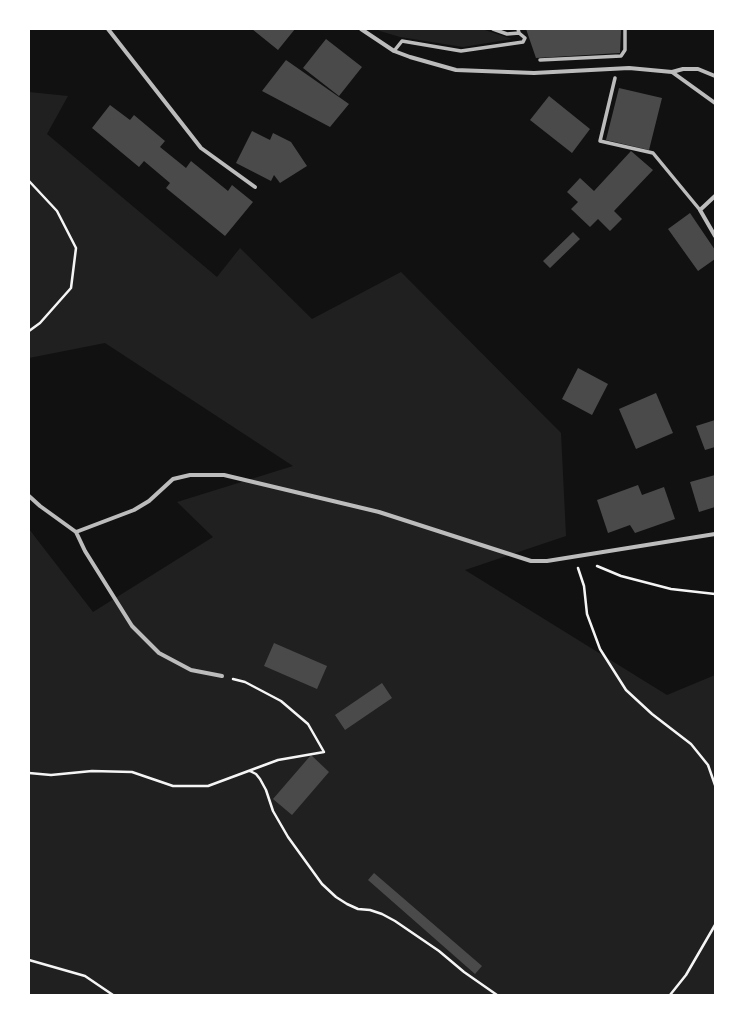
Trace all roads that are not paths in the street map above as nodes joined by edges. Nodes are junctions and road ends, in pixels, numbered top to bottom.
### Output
1 (108, 29) edge
2 (361, 29) edge
3 (493, 29) edge
4 (625, 29) edge
5 (519, 31) edge
6 (394, 51) junction
7 (540, 60) dead end
8 (672, 72) junction
9 (715, 76) edge
10 (615, 78) dead end
11 (715, 104) edge
12 (255, 187) dead end
13 (715, 196) edge
14 (700, 210) junction
15 (715, 236) edge
16 (29, 496) edge
17 (76, 532) junction
18 (715, 534) edge
19 (222, 676) road end

1 - 12 street
2 - 6 street
3 - 5 street
4 - 7 street
5 - 6 street
6 - 8 street
8 - 9 street
8 - 11 street
10 - 14 street
13 - 14 street
14 - 15 street
16 - 17 street
17 - 18 street
17 - 19 street

